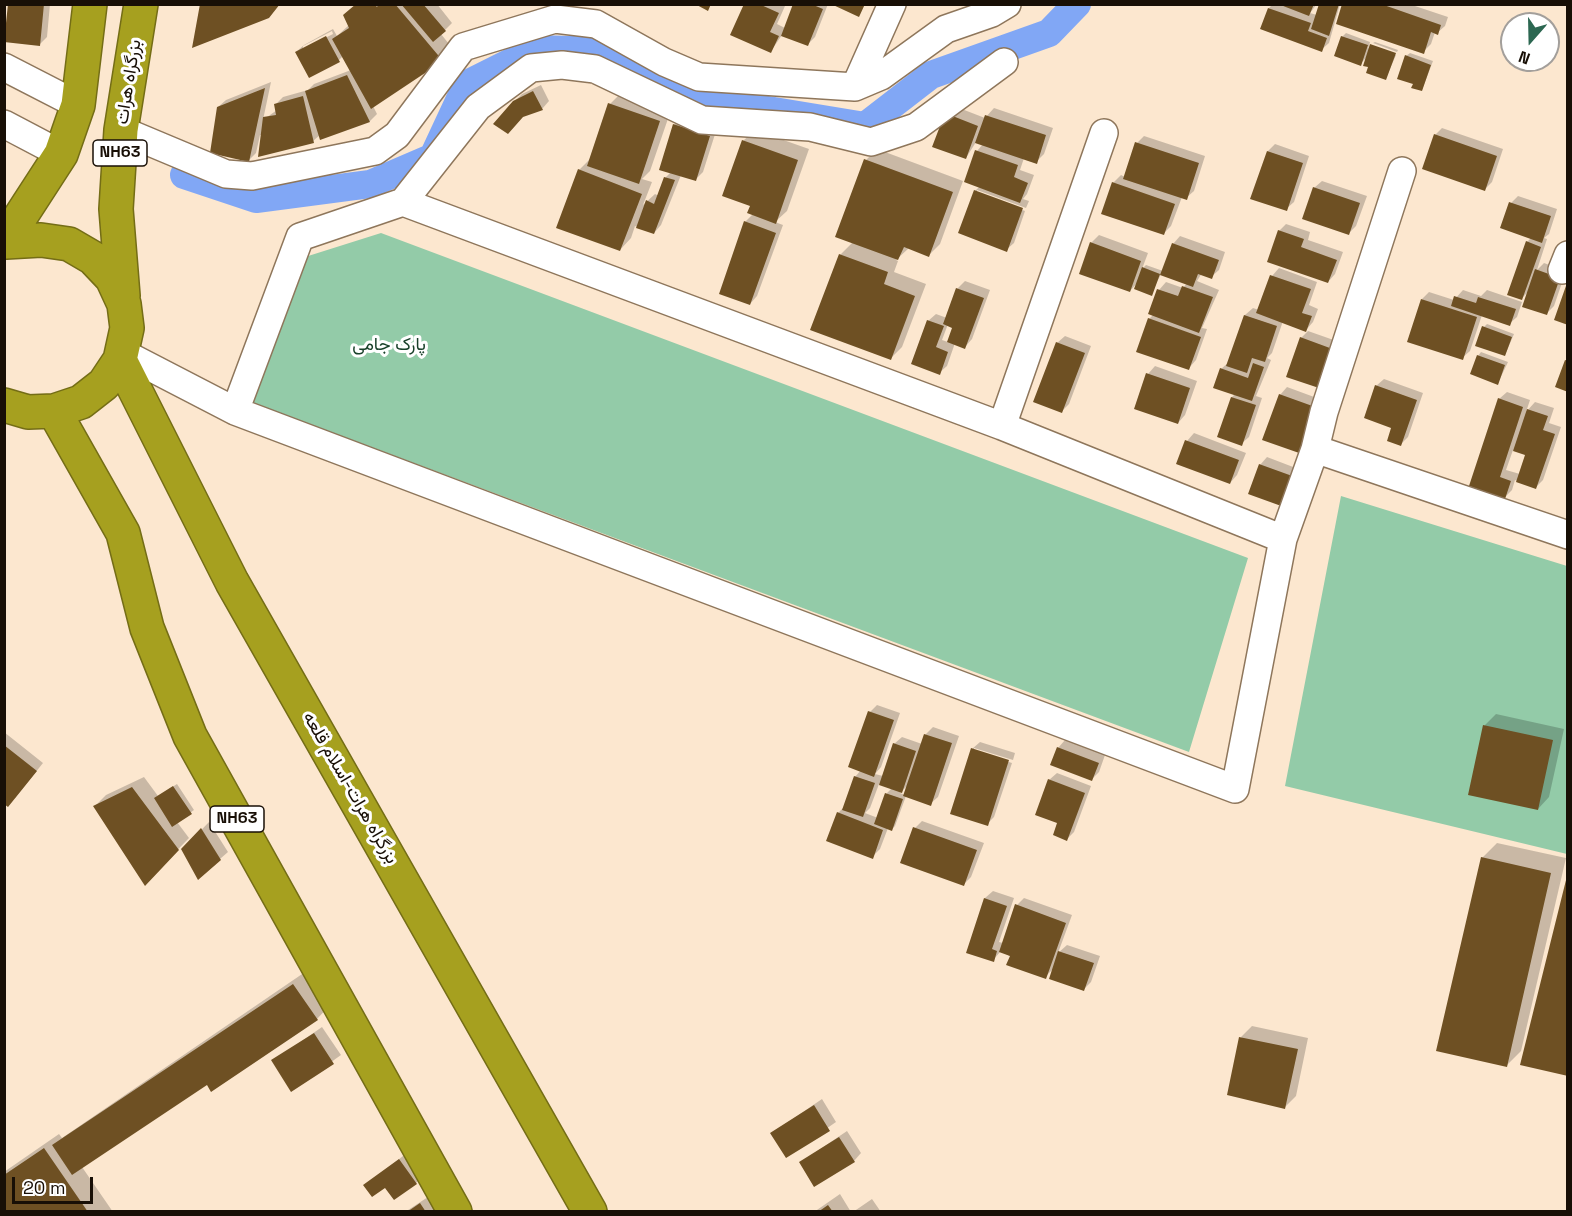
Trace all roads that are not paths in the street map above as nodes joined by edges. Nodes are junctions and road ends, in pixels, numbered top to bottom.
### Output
1 (90, 4) edge
2 (141, 4) edge
3 (892, 4) edge
4 (1007, 4) edge
5 (1004, 63) dead end
6 (4, 67) edge
7 (855, 87) junction
8 (78, 105) junction
9 (4, 124) edge
10 (121, 130) junction
11 (1104, 133) dead end
12 (61, 154) junction
13 (1402, 171) dead end
14 (403, 202) junction
15 (5, 242) edge
16 (124, 304) junction
17 (121, 356) junction
18 (4, 405) edge
19 (54, 411) junction
20 (235, 411) junction
21 (1002, 426) junction
22 (1315, 449) junction
23 (1568, 535) edge
24 (1283, 539) junction
25 (455, 1212) edge
26 (590, 1212) edge

1 - 8 highway, NH63
2 - 10 highway, بزرگراه هرات / NH63
3 - 7 street
4 - 7 street
5 - 14 street
6 - 8 street
7 - 10 street
8 - 12 highway, NH63
9 - 12 street
10 - 16 highway, بزرگراه هرات / NH63
11 - 21 street
12 - 15 highway, NH63
13 - 22 street
14 - 20 street
14 - 21 street
15 - 16 highway, NH63
16 - 17 highway, NH63
17 - 19 highway, NH63
17 - 20 street
17 - 26 highway, بزرگراه هرات-اسلام قلعه
18 - 19 highway, NH63
19 - 25 highway, NH63
20 - 24 street
21 - 24 street
22 - 23 street
22 - 24 street

